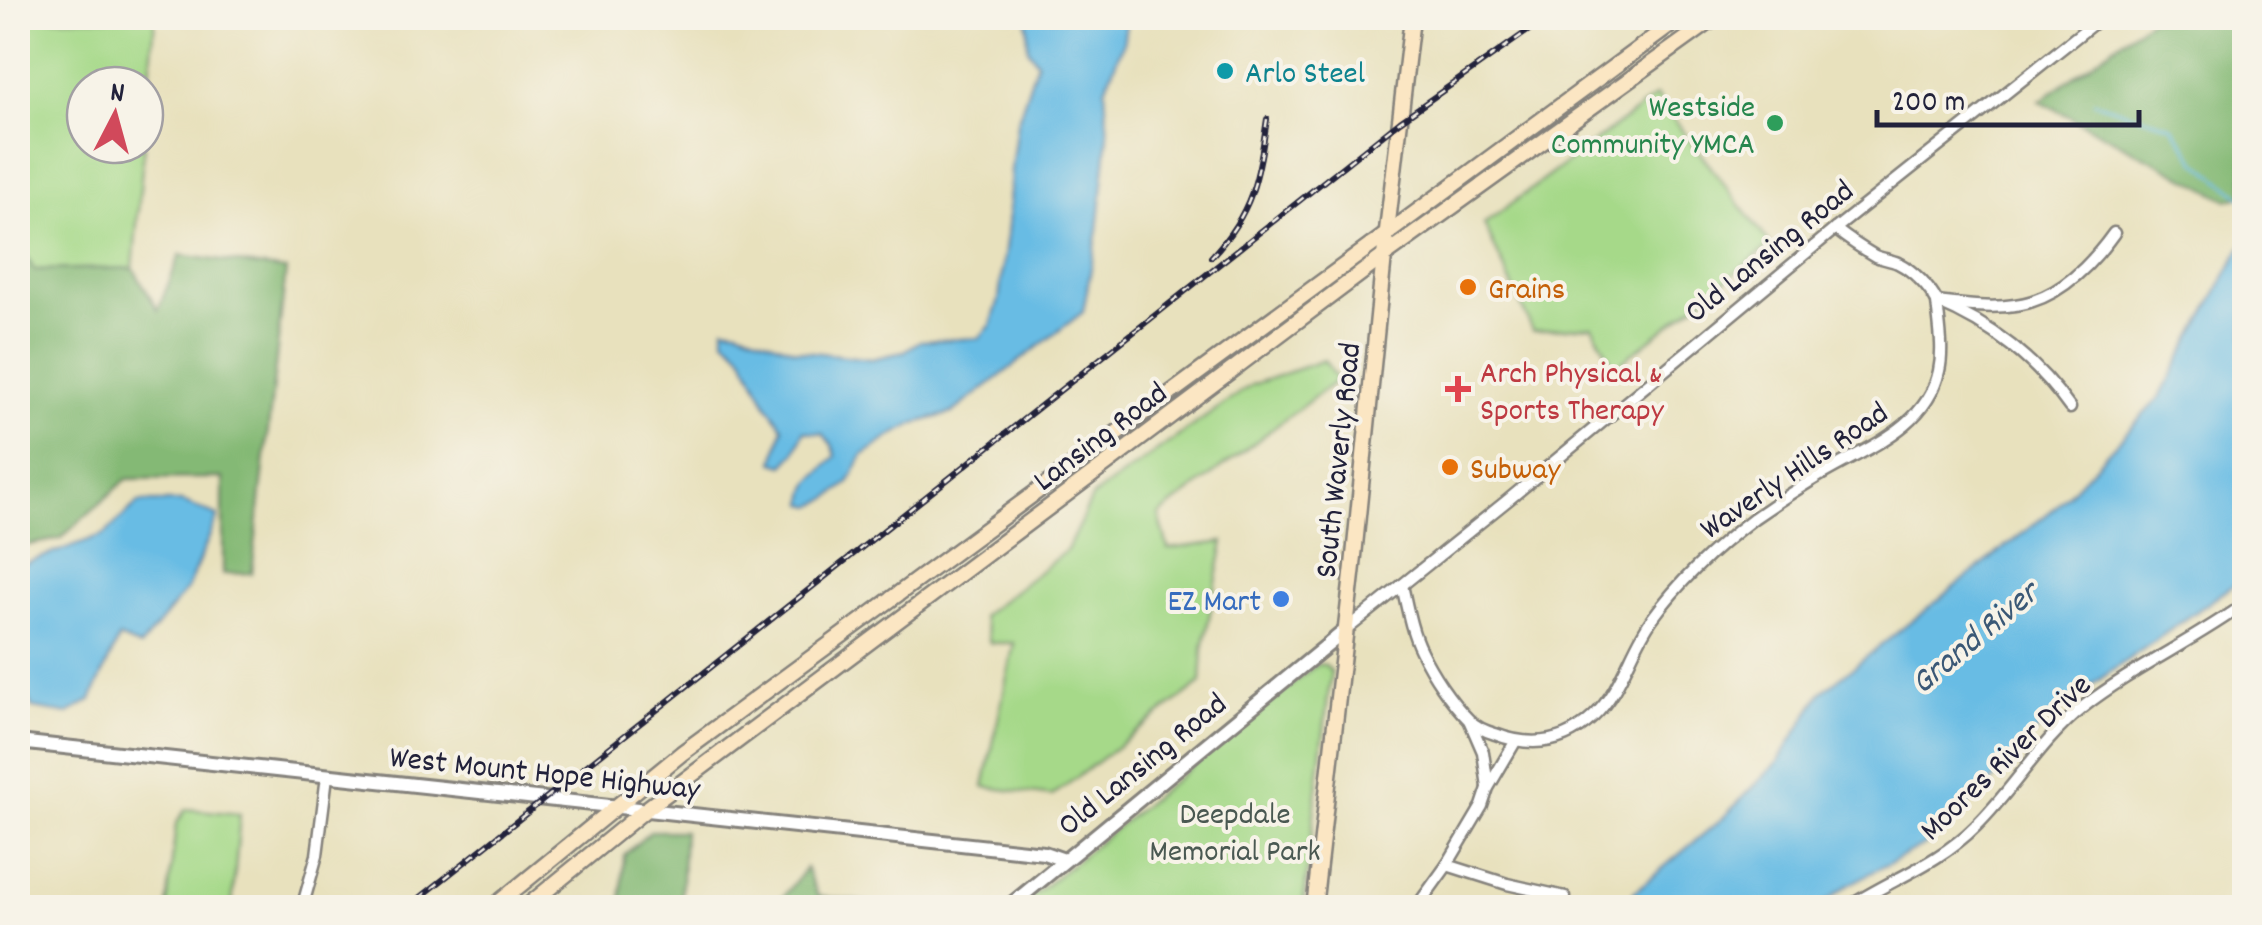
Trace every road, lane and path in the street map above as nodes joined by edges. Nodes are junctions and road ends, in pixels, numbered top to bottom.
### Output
1 (1412, 18) edge
2 (1680, 18) edge
3 (1714, 18) edge
4 (2100, 18) edge
5 (1835, 230) junction
6 (1387, 233) junction
7 (2114, 233) dead end
8 (1384, 256) junction
9 (1937, 302) junction
10 (2070, 408) dead end
11 (1402, 585) junction
12 (2244, 604) edge
13 (1346, 630) junction
14 (1470, 722) junction
15 (18, 742) edge
16 (1515, 742) junction
17 (327, 776) junction
18 (1488, 788) junction
19 (615, 807) junction
20 (645, 810) junction
21 (1064, 860) junction
22 (1447, 865) junction
23 (1565, 897) dead end
24 (302, 908) edge
25 (492, 908) edge
26 (525, 908) edge
27 (1007, 908) edge
28 (1314, 908) edge
29 (1416, 908) edge
30 (1846, 908) edge

1 - 6 main road, South Waverly Road
2 - 6 main road, Lansing Road
3 - 8 main road, Lansing Road
4 - 5 street, Old Lansing Road
5 - 9 street
5 - 11 street, Old Lansing Road
6 - 8 main road, South Waverly Road
6 - 19 main road, Lansing Road
7 - 9 street
8 - 13 main road, South Waverly Road
8 - 20 main road, Lansing Road
9 - 10 street
9 - 16 street, Waverly Hills Road
11 - 13 street, Old Lansing Road
11 - 14 street
12 - 30 street, Moores River Drive
13 - 21 street, Old Lansing Road
13 - 28 main road, South Waverly Road
14 - 16 street
14 - 18 street
15 - 17 street, West Mount Hope Highway
16 - 18 street
17 - 19 street, West Mount Hope Highway
17 - 24 street
18 - 22 street
19 - 20 street, West Mount Hope Highway
19 - 25 main road, Lansing Road
20 - 21 street, West Mount Hope Highway
20 - 26 main road, Lansing Road
21 - 27 street, Old Lansing Road
22 - 23 street
22 - 29 street

